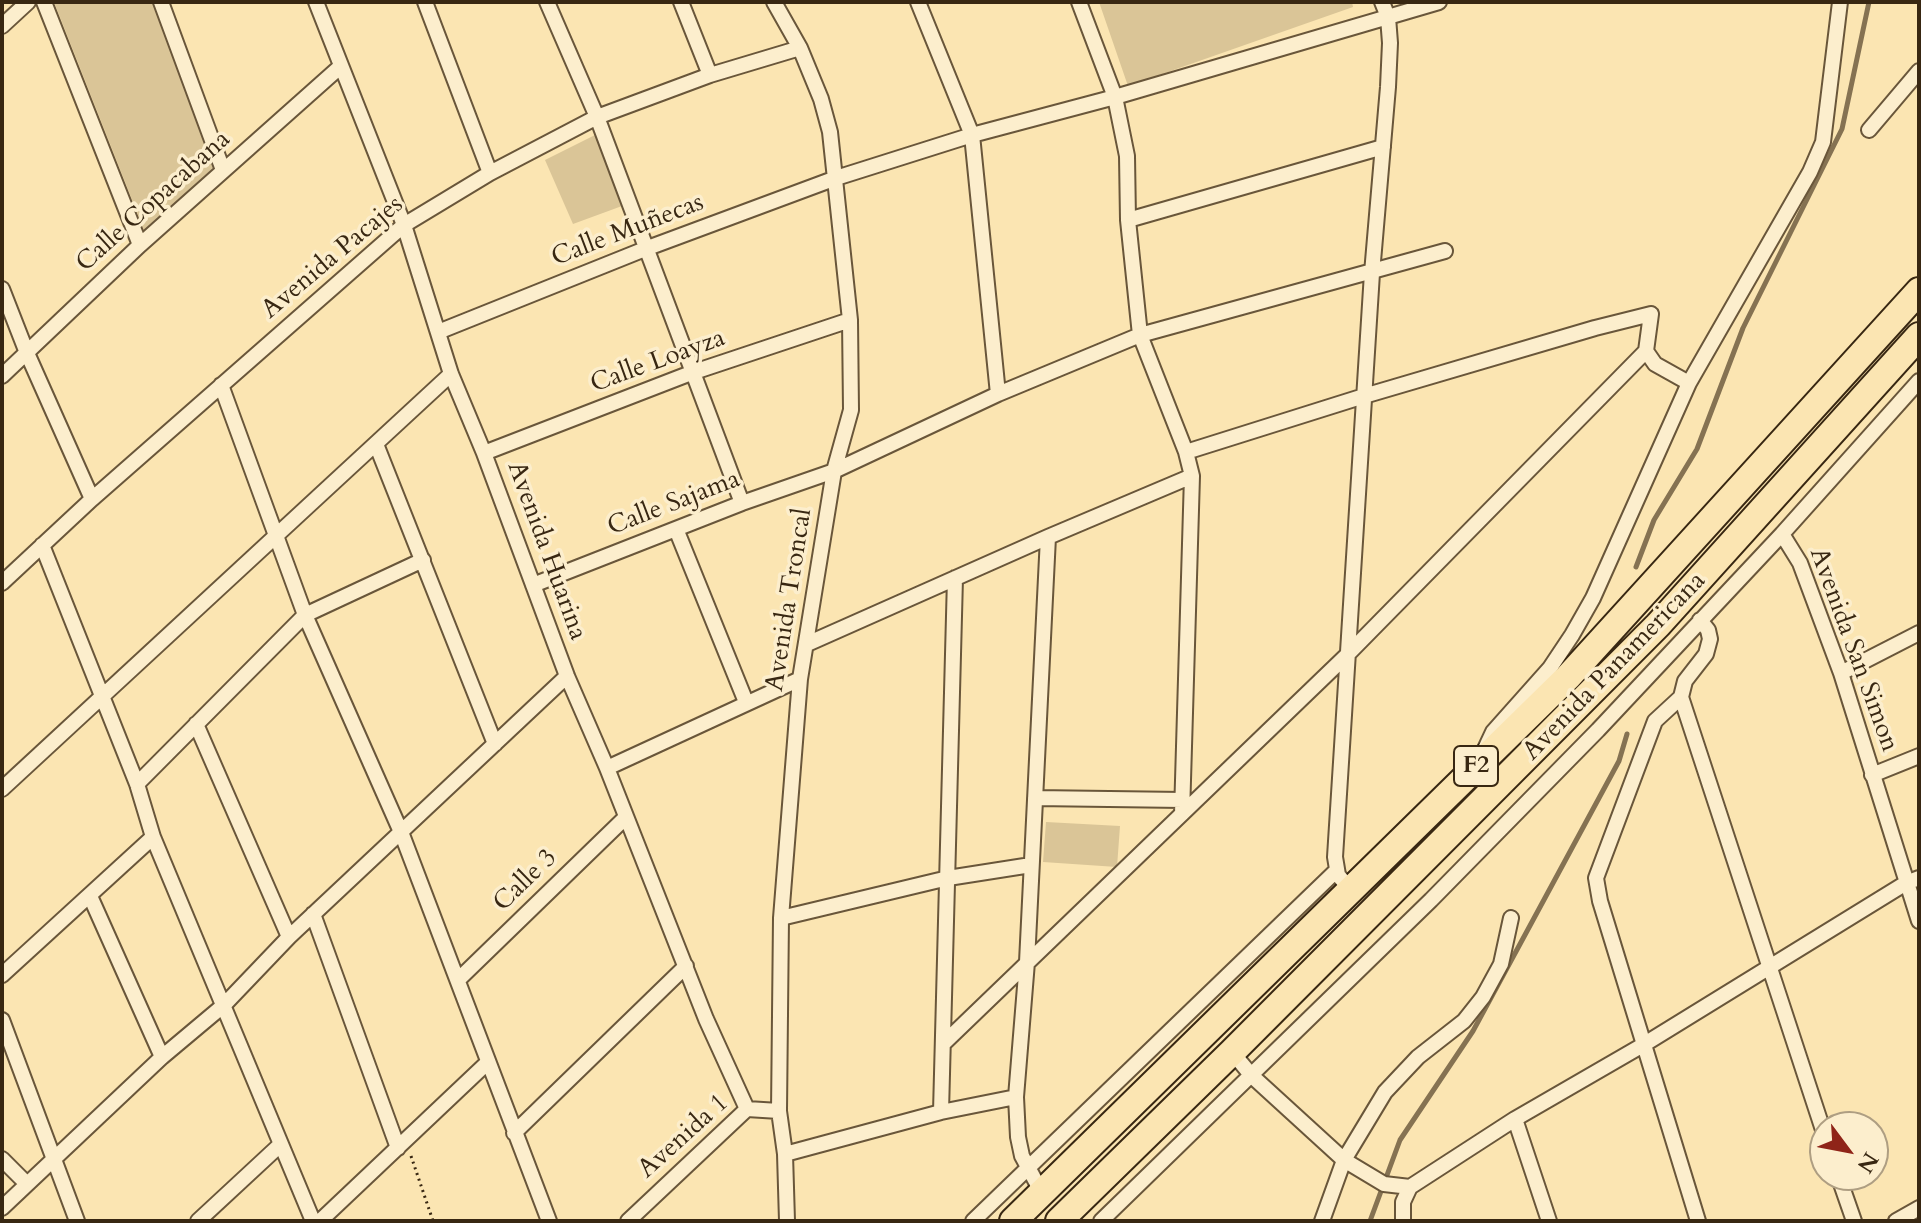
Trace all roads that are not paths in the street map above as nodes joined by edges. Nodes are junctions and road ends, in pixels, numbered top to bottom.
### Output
1 (28, 2) edge
2 (44, 2) edge
3 (161, 2) edge
4 (316, 2) edge
5 (425, 2) edge
6 (547, 2) edge
7 (681, 2) edge
8 (774, 2) edge
9 (918, 2) edge
10 (1079, 2) edge
11 (1382, 2) edge
12 (1439, 2) edge
13 (1840, 2) edge
14 (1388, 17) junction
15 (2, 26) edge
16 (800, 48) junction
17 (341, 66) junction
18 (1919, 71) edge
19 (710, 75) junction
20 (1115, 97) junction
21 (597, 117) junction
22 (1869, 130) dead end
23 (972, 135) junction
24 (1383, 147) junction
25 (223, 170) junction
26 (490, 173) junction
27 (836, 178) junction
28 (1128, 220) junction
29 (404, 225) junction
30 (140, 245) junction
31 (645, 249) junction
32 (1445, 251) dead end
33 (1372, 273) junction
34 (2, 289) edge
35 (1919, 291) edge
36 (850, 320) junction
37 (438, 332) junction
38 (1140, 335) junction
39 (1919, 336) edge
40 (1646, 351) junction
41 (27, 353) junction
42 (691, 373) junction
43 (451, 374) junction
44 (2, 376) edge
45 (1919, 381) edge
46 (1689, 383) junction
47 (221, 385) junction
48 (998, 394) junction
49 (1364, 396) junction
50 (376, 444) junction
51 (1186, 452) junction
52 (484, 453) junction
53 (834, 471) junction
54 (1192, 476) junction
55 (92, 499) junction
56 (742, 503) junction
57 (676, 529) junction
58 (1782, 534) junction
59 (276, 535) junction
60 (1048, 537) junction
61 (42, 545) junction
62 (423, 560) junction
63 (955, 578) junction
64 (2, 583) edge
65 (533, 585) junction
66 (305, 615) junction
67 (1700, 620) junction
68 (1919, 633) edge
69 (807, 644) junction
70 (1347, 655) junction
71 (1841, 673) junction
72 (567, 676) junction
73 (800, 679) junction
74 (101, 696) junction
75 (1681, 697) junction
76 (746, 702) junction
77 (196, 724) junction
78 (495, 744) junction
79 (1919, 756) edge
80 (1478, 764) junction
81 (607, 768) junction
82 (1872, 775) junction
83 (137, 784) junction
84 (2, 789) edge
85 (1035, 798) junction
86 (1182, 807) junction
87 (626, 817) junction
88 (401, 832) junction
89 (153, 837) junction
90 (1031, 865) junction
91 (948, 878) junction
92 (1343, 879) junction
93 (1912, 880) edge
94 (90, 896) junction
95 (313, 914) junction
96 (781, 918) junction
97 (1511, 918) dead end
98 (1919, 921) edge
99 (289, 937) junction
100 (1027, 962) junction
101 (686, 966) junction
102 (1768, 969) junction
103 (2, 975) edge
104 (459, 979) junction
105 (224, 1005) junction
106 (2, 1020) edge
107 (943, 1044) junction
108 (1643, 1045) junction
109 (1232, 1052) junction
110 (162, 1057) junction
111 (487, 1063) junction
112 (1252, 1076) junction
113 (1016, 1097) junction
114 (747, 1109) junction
115 (779, 1111) junction
116 (1816, 1111) edge
117 (941, 1112) junction
118 (1515, 1119) junction
119 (514, 1133) junction
120 (281, 1144) junction
121 (402, 1144) junction
122 (785, 1154) junction
123 (2, 1159) edge
124 (53, 1159) junction
125 (1344, 1160) junction
126 (1028, 1168) junction
127 (27, 1184) junction
128 (1410, 1187) junction
129 (1844, 1191) edge
130 (1042, 1193) junction
131 (2, 1208) edge
132 (1919, 1208) edge
133 (77, 1221) edge
134 (198, 1221) edge
135 (313, 1221) edge
136 (320, 1221) edge
137 (549, 1221) edge
138 (628, 1221) edge
139 (787, 1221) edge
140 (973, 1221) edge
141 (1013, 1221) edge
142 (1059, 1221) edge
143 (1101, 1221) edge
144 (1322, 1221) edge
145 (1403, 1221) edge
146 (1549, 1221) edge
147 (1698, 1221) edge
148 (1854, 1221) edge
149 (1896, 1221) edge

1 - 15 street
2 - 30 street
3 - 25 street
4 - 17 street, Avenida Huarina
5 - 26 street
6 - 21 street
7 - 19 street
8 - 16 street, Avenida Troncal
9 - 23 street
10 - 20 street
11 - 14 street
12 - 14 street, Calle Muñecas
13 - 46 street, Avenida Panamericana
14 - 20 street, Calle Muñecas
14 - 24 street
16 - 19 street, Avenida Pacajes
16 - 27 street, Avenida Troncal
17 - 25 street, Calle Copacabana
17 - 29 street, Avenida Huarina
18 - 22 street
19 - 21 street, Avenida Pacajes
20 - 23 street, Calle Muñecas
20 - 28 street
21 - 26 street, Avenida Pacajes
21 - 31 street
23 - 27 street, Calle Muñecas
23 - 48 street
24 - 28 street
24 - 33 street
25 - 30 street, Calle Copacabana
26 - 29 street, Avenida Pacajes
27 - 31 street, Calle Muñecas
27 - 36 street, Avenida Troncal
28 - 38 street
29 - 37 street, Avenida Huarina
29 - 47 street, Avenida Pacajes
30 - 41 street, Calle Copacabana
31 - 37 street, Calle Muñecas
31 - 42 street
32 - 33 street, Calle Sajama
33 - 38 street, Calle Sajama
33 - 49 street
34 - 41 street
35 - 80 highway, Avenida Panamericana / F2
36 - 42 street, Calle Loayza
36 - 53 street, Avenida Troncal
37 - 43 street, Avenida Huarina
38 - 48 street, Calle Sajama
38 - 51 street
39 - 109 highway, Avenida Panamericana / F2
40 - 46 street
40 - 49 street
40 - 70 street
41 - 44 street, Calle Copacabana
41 - 55 street
42 - 52 street, Calle Loayza
42 - 56 street
43 - 50 street
43 - 52 street, Avenida Huarina
45 - 58 street, Avenida Panamericana
46 - 80 street, Avenida Panamericana
47 - 55 street, Avenida Pacajes
47 - 59 street
48 - 53 street, Calle Sajama
49 - 51 street
49 - 70 street
50 - 59 street
50 - 62 street
51 - 54 street
52 - 65 street, Avenida Huarina
53 - 56 street, Calle Sajama
53 - 69 street, Avenida Troncal
54 - 60 street
54 - 86 street
55 - 61 street, Avenida Pacajes
56 - 57 street, Calle Sajama
57 - 65 street, Calle Sajama
57 - 76 street
58 - 67 street, Avenida Panamericana
58 - 71 street, Avenida San Simon
59 - 66 street
59 - 74 street
60 - 63 street
60 - 85 street
61 - 64 street, Avenida Pacajes
61 - 74 street
62 - 66 street
62 - 78 street
63 - 69 street
63 - 91 street
65 - 72 street, Avenida Huarina
66 - 77 street
66 - 88 street
67 - 75 street
67 - 112 street, Avenida Panamericana
68 - 71 street
69 - 73 street, Avenida Troncal
70 - 86 street
70 - 92 street
71 - 82 street, Avenida San Simon
72 - 78 street
72 - 81 street, Avenida Huarina
73 - 76 street
73 - 96 street, Avenida Troncal
74 - 83 street
74 - 84 street
75 - 102 street
75 - 108 street
76 - 81 street
77 - 83 street
77 - 99 street
78 - 88 street
79 - 82 street
80 - 92 highway, Avenida Panamericana / F2
81 - 87 street, Avenida Huarina
82 - 93 street, Avenida San Simon
83 - 89 street
85 - 86 street
85 - 90 street
86 - 100 street
87 - 101 street, Avenida Huarina
87 - 104 street, Calle 3
88 - 95 street
88 - 104 street
89 - 94 street
89 - 105 street
90 - 91 street
90 - 100 street
91 - 96 street
91 - 107 street
92 - 126 street
92 - 130 highway, Avenida Panamericana / F2
93 - 98 street, Avenida San Simon
93 - 102 street
94 - 103 street
94 - 110 street
95 - 99 street
95 - 121 street
96 - 115 street, Avenida Troncal
97 - 125 street
99 - 105 street
100 - 107 street
100 - 113 street
101 - 114 street, Avenida Huarina
101 - 119 street
102 - 108 street
102 - 116 street
104 - 111 street
105 - 110 street
105 - 120 street
106 - 124 street
107 - 117 street
108 - 118 street
108 - 147 street
109 - 112 street
109 - 142 highway, Avenida Panamericana / F2
110 - 124 street
111 - 119 street
111 - 121 street
112 - 125 street
112 - 143 street, Avenida Panamericana
113 - 117 street
113 - 126 street
114 - 115 street, Avenida 1
114 - 138 street, Avenida 1
115 - 122 street, Avenida Troncal
117 - 122 street
118 - 128 street
118 - 146 street
119 - 137 street
120 - 134 street
120 - 135 street
121 - 136 street
122 - 139 street, Avenida Troncal
123 - 127 street
124 - 127 street
124 - 133 street
125 - 128 street
125 - 144 street
126 - 130 street
126 - 140 street
127 - 131 street
128 - 145 street
129 - 148 street
130 - 141 highway, Avenida Panamericana / F2
132 - 149 street

